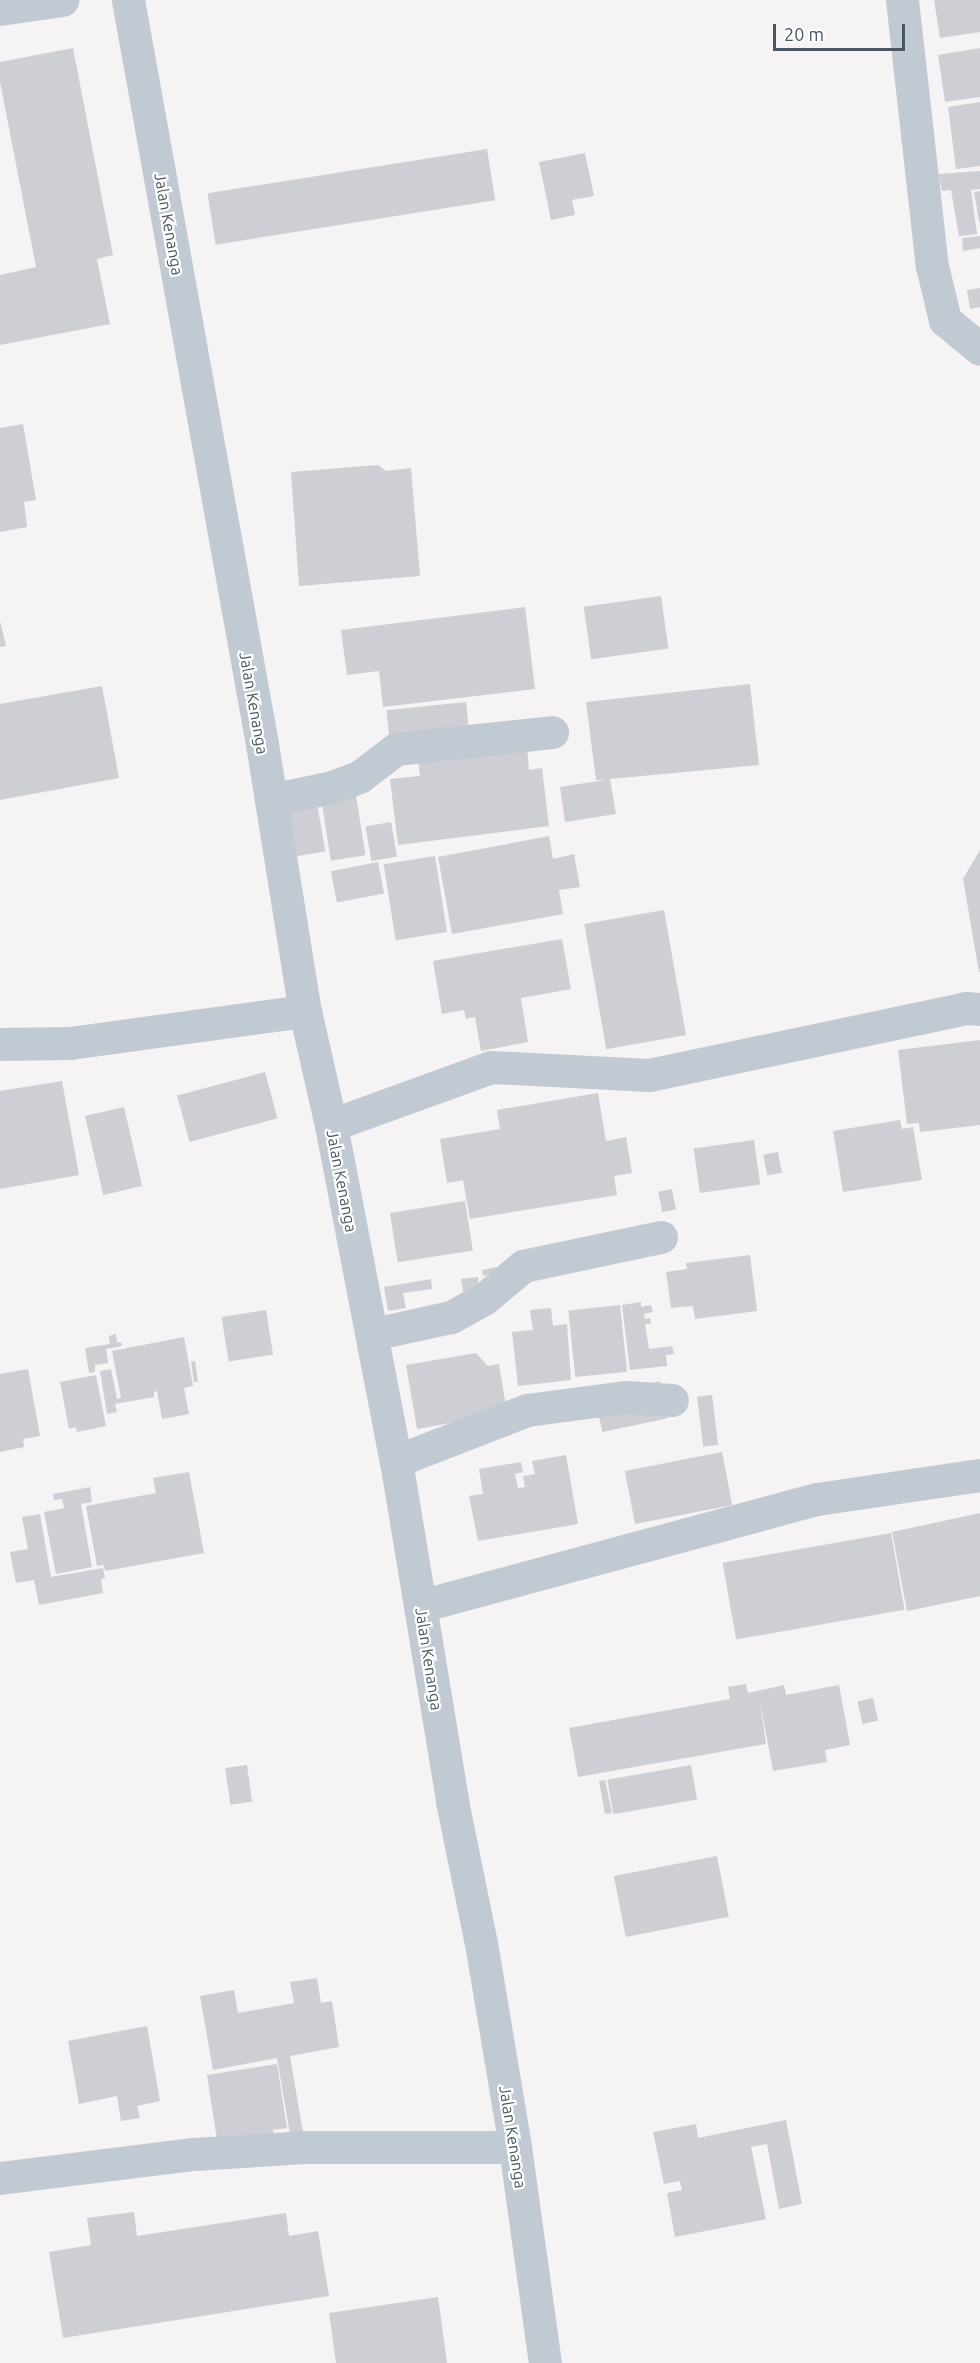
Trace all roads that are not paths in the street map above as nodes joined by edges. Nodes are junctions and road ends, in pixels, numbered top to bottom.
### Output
1 (62, 0) edge
2 (128, 0) edge
3 (902, 0) edge
4 (0, 9) edge
5 (980, 349) edge
6 (552, 732) dead end
7 (271, 800) junction
8 (980, 1009) edge
9 (305, 1011) junction
10 (0, 1044) edge
11 (331, 1125) junction
12 (661, 1237) dead end
13 (373, 1334) junction
14 (672, 1400) dead end
15 (396, 1461) junction
16 (980, 1474) edge
17 (420, 1606) junction
18 (515, 2147) junction
19 (0, 2178) edge
20 (545, 2363) edge

1 - 4 street
2 - 7 street, Jalan Kenanga
3 - 5 street
6 - 7 street
7 - 9 street, Jalan Kenanga
8 - 11 street
9 - 10 street
9 - 11 street, Jalan Kenanga
11 - 13 street, Jalan Kenanga
12 - 13 street
13 - 15 street, Jalan Kenanga
14 - 15 street
15 - 17 street, Jalan Kenanga
16 - 17 street
17 - 18 street, Jalan Kenanga
18 - 19 street
18 - 20 street, Jalan Kenanga

